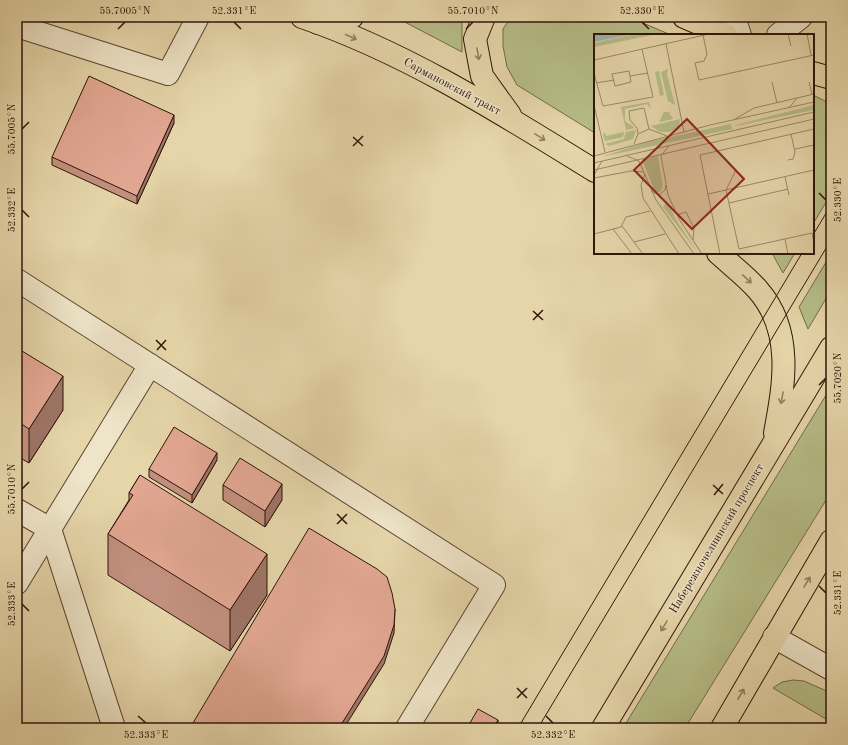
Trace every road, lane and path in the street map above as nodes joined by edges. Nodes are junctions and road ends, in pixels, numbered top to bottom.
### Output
1 (198, 17) edge
2 (352, 17) edge
3 (484, 17) edge
4 (684, 17) edge
5 (734, 17) edge
6 (801, 17) edge
7 (310, 20) edge
8 (17, 26) edge
9 (724, 34) edge
10 (740, 34) edge
11 (779, 34) edge
12 (814, 73) edge
13 (831, 78) edge
14 (514, 121) junction
15 (594, 170) edge
16 (719, 254) edge
17 (17, 280) edge
18 (831, 348) edge
19 (150, 364) junction
20 (772, 449) junction
21 (17, 510) edge
22 (50, 529) junction
23 (831, 541) edge
24 (17, 583) edge
25 (774, 637) junction
26 (831, 669) edge
27 (114, 728) edge
28 (407, 728) edge
29 (602, 728) edge
30 (722, 728) edge

1 - 8 street
2 - 7 main road
3 -> 14 main road
4 - 9 main road
5 - 10 street
6 - 11 street
7 -> 14 main road, Сармановский тракт
12 - 13 main road
14 -> 15 main road, Сармановский тракт
16 -> 20 main road
17 - 19 street
18 - 20 main road, Набережночелнинский проспект
19 - 22 street
19 - 28 street
20 -> 29 main road, Набережночелнинский проспект
21 - 22 street
22 - 24 street
22 - 27 street
25 -> 23 main road
25 - 26 street
30 -> 25 main road

